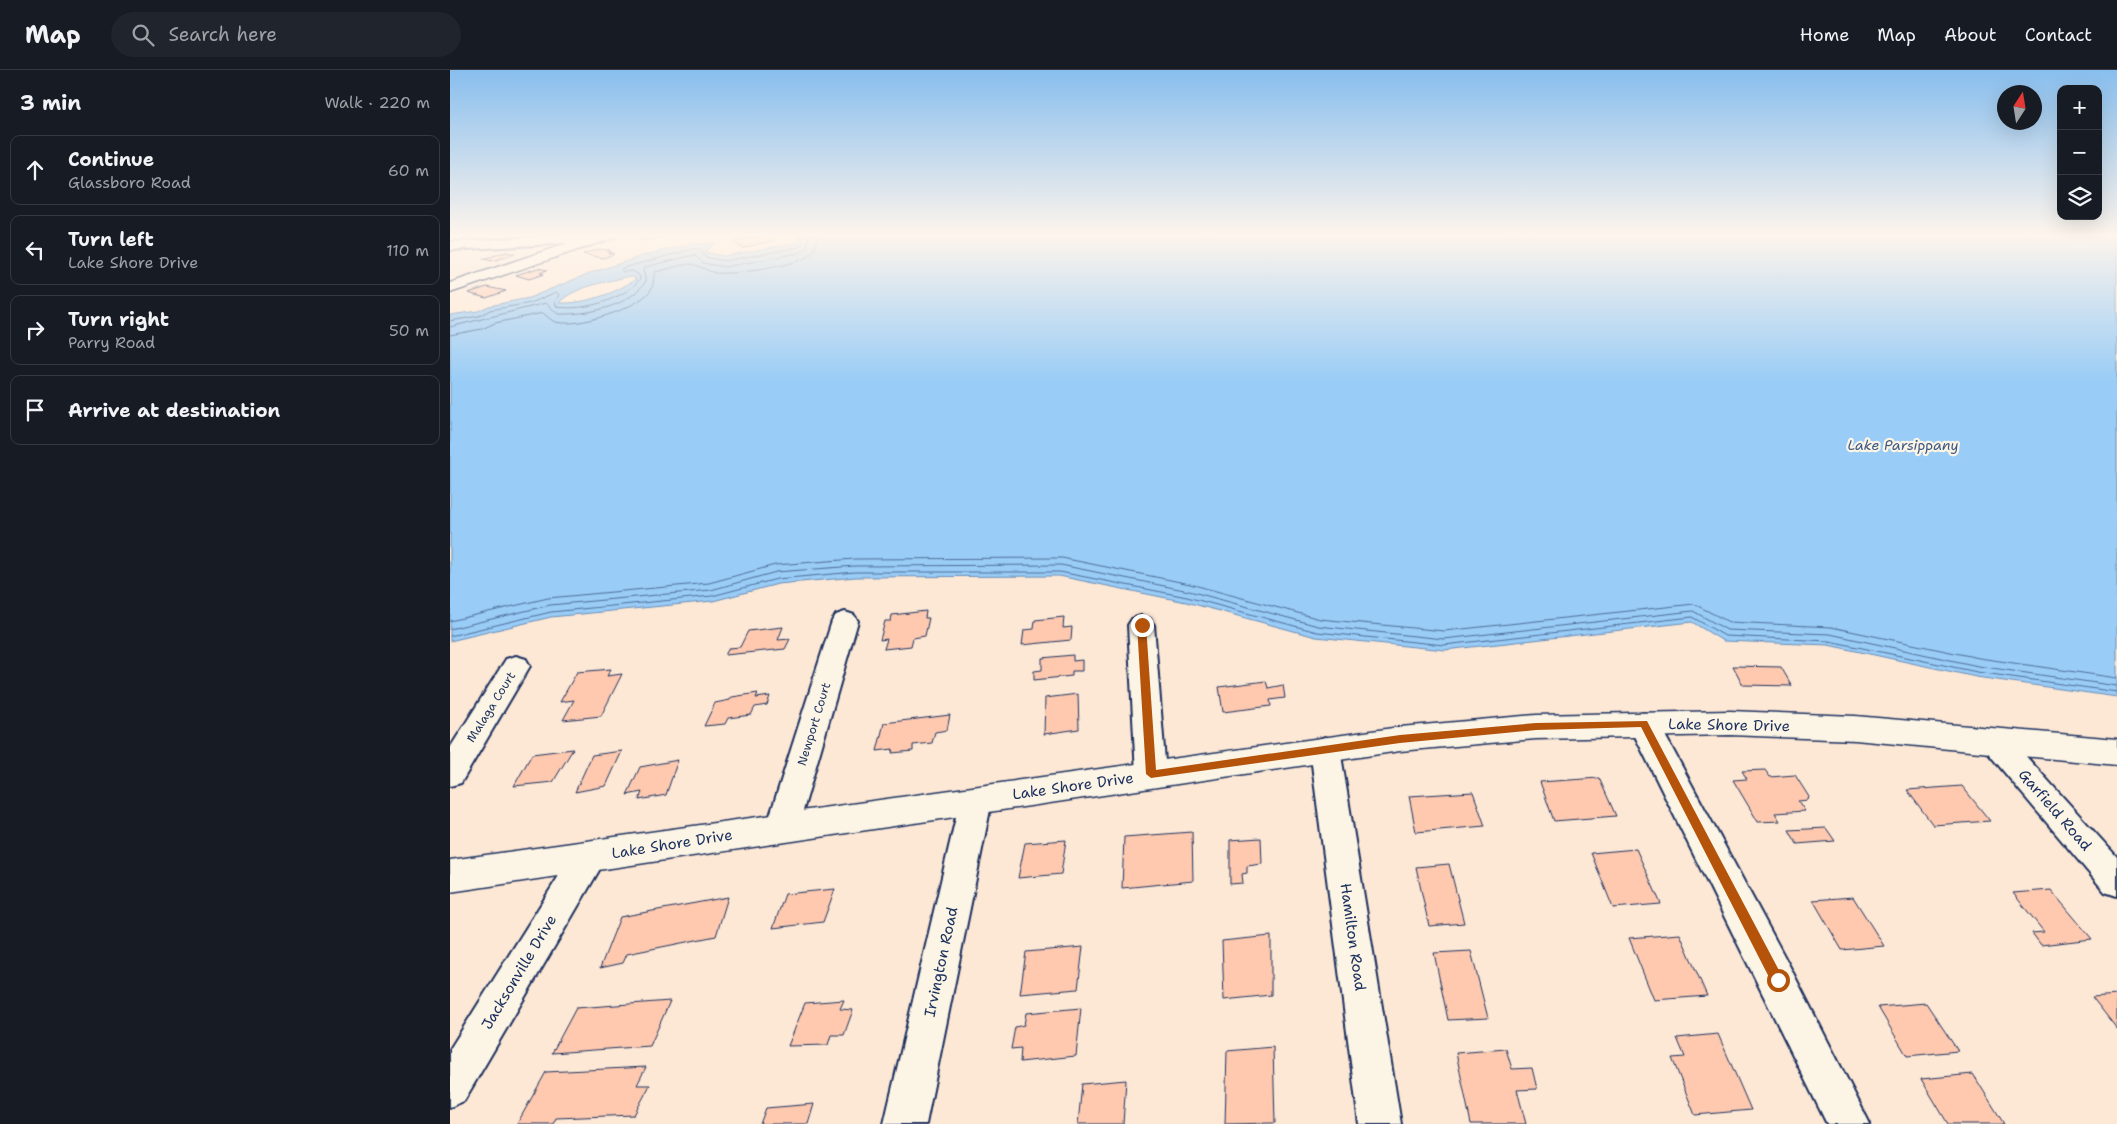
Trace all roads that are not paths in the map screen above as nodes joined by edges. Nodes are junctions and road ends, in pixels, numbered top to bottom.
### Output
1 (464, 283) edge
2 (450, 288) edge
3 (845, 621) dead end
4 (1142, 625) dead end
5 (516, 666) dead end
6 (1644, 724) junction
7 (1994, 740) junction
8 (1325, 749) junction
9 (2117, 752) edge
10 (450, 774) edge
11 (1151, 774) junction
12 (976, 800) junction
13 (782, 828) junction
14 (589, 857) junction
15 (450, 876) edge
16 (2117, 881) edge
17 (450, 1088) edge
18 (905, 1124) edge
19 (1380, 1124) edge
20 (1849, 1124) edge

1 - 2 street
3 - 13 street, Newport Court
4 - 11 street
5 - 10 street, Malaga Court
6 - 7 street, Lake Shore Drive
6 - 8 street, Lake Shore Drive
6 - 20 street
7 - 9 street, Lake Shore Drive
7 - 16 street, Garfield Road
8 - 11 street, Lake Shore Drive
8 - 19 street, Hamilton Road
11 - 12 street, Lake Shore Drive
12 - 13 street, Lake Shore Drive
12 - 18 street, Irvington Road
13 - 14 street, Lake Shore Drive
14 - 15 street, Lake Shore Drive
14 - 17 street, Jacksonville Drive

